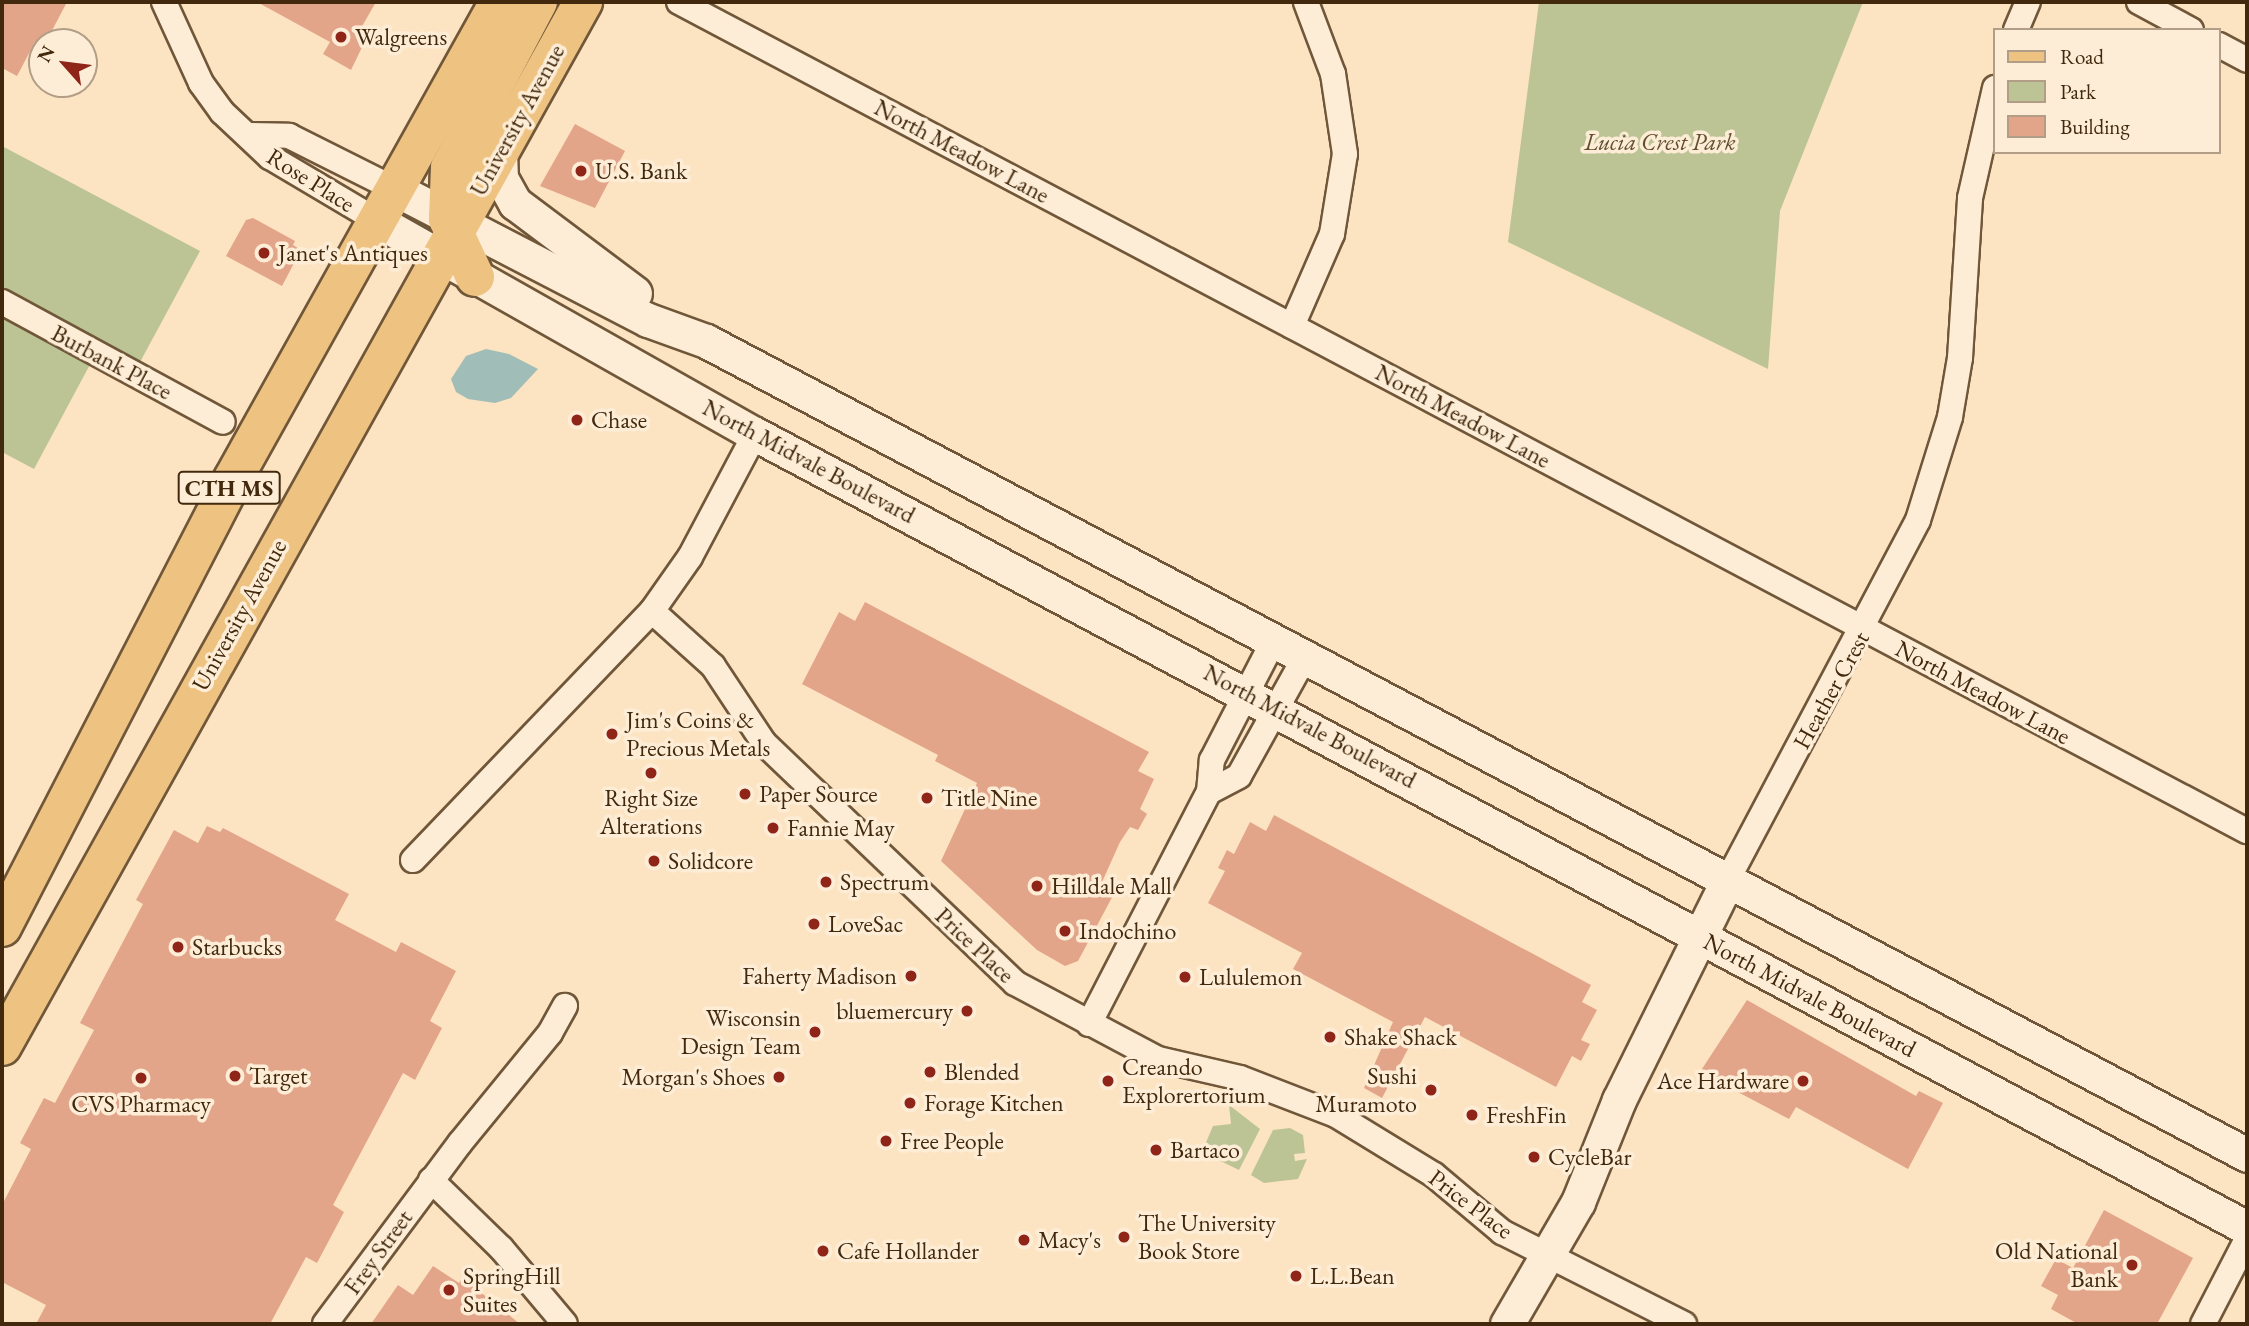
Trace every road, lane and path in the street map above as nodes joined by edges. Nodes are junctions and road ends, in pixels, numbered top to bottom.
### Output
1 (164, 2) edge
2 (499, 2) edge
3 (538, 2) edge
4 (583, 2) edge
5 (679, 2) edge
6 (1306, 2) edge
7 (2028, 2) edge
8 (2139, 2) edge
9 (2017, 28) edge
10 (2187, 28) edge
11 (2221, 46) edge
12 (2247, 60) edge
13 (1994, 92) edge
14 (250, 135) junction
15 (500, 151) junction
16 (384, 204) junction
17 (450, 234) junction
18 (475, 277) joint
19 (2, 302) edge
20 (1292, 326) junction
21 (706, 341) junction
22 (223, 422) dead end
23 (755, 433) junction
24 (652, 611) junction
25 (1865, 628) junction
26 (1273, 640) junction
27 (1305, 657) junction
28 (1246, 692) junction
29 (1278, 709) junction
30 (1209, 792) junction
31 (2247, 831) edge
32 (413, 860) dead end
33 (1727, 881) junction
34 (2, 927) edge
35 (1701, 937) junction
36 (565, 1006) dead end
37 (1089, 1024) junction
38 (2, 1046) edge
39 (2247, 1155) edge
40 (431, 1180) junction
41 (2247, 1228) edge
42 (2247, 1239) edge
43 (1548, 1254) junction
44 (325, 1324) edge
45 (565, 1324) edge
46 (1507, 1324) edge
47 (1684, 1324) edge
48 (2203, 1324) edge

1 - 14 street, Rose Place
2 - 16 main road, CTH MS
3 - 17 main road
4 - 15 main road, University Avenue / CTH MS
5 - 20 street, North Meadow Lane
6 - 20 street
7 - 9 street
8 - 10 street
11 - 12 street
13 - 25 street, Heather Crest
14 - 16 street, Rose Place
14 - 16 street, Rose Place
15 - 17 main road, University Avenue / CTH MS
15 - 21 main road
16 - 17 main road
16 - 34 main road, CTH MS
17 - 18 main road
17 - 21 main road
17 - 38 main road, University Avenue / CTH MS
18 - 23 main road, North Midvale Boulevard
19 - 22 street, Burbank Place
20 - 25 street, North Meadow Lane
21 - 26 main road
23 - 24 street
23 - 28 main road, North Midvale Boulevard
24 - 32 street
24 - 37 street, Price Place
25 - 31 street, North Meadow Lane
25 - 33 street, Heather Crest
26 - 27 main road
26 - 28 street
27 - 29 street
27 - 33 main road
28 - 29 main road, North Midvale Boulevard
28 - 30 street
29 - 30 street
29 - 35 main road, North Midvale Boulevard
30 - 37 street
33 - 35 main road, Heather Crest
33 - 39 main road
35 - 41 main road, North Midvale Boulevard
35 - 43 main road, Heather Crest
36 - 40 street, Frey Street
37 - 43 street, Price Place
40 - 44 street, Frey Street
40 - 45 street
42 - 48 street
43 - 46 main road, Heather Crest
43 - 47 street, Price Place

